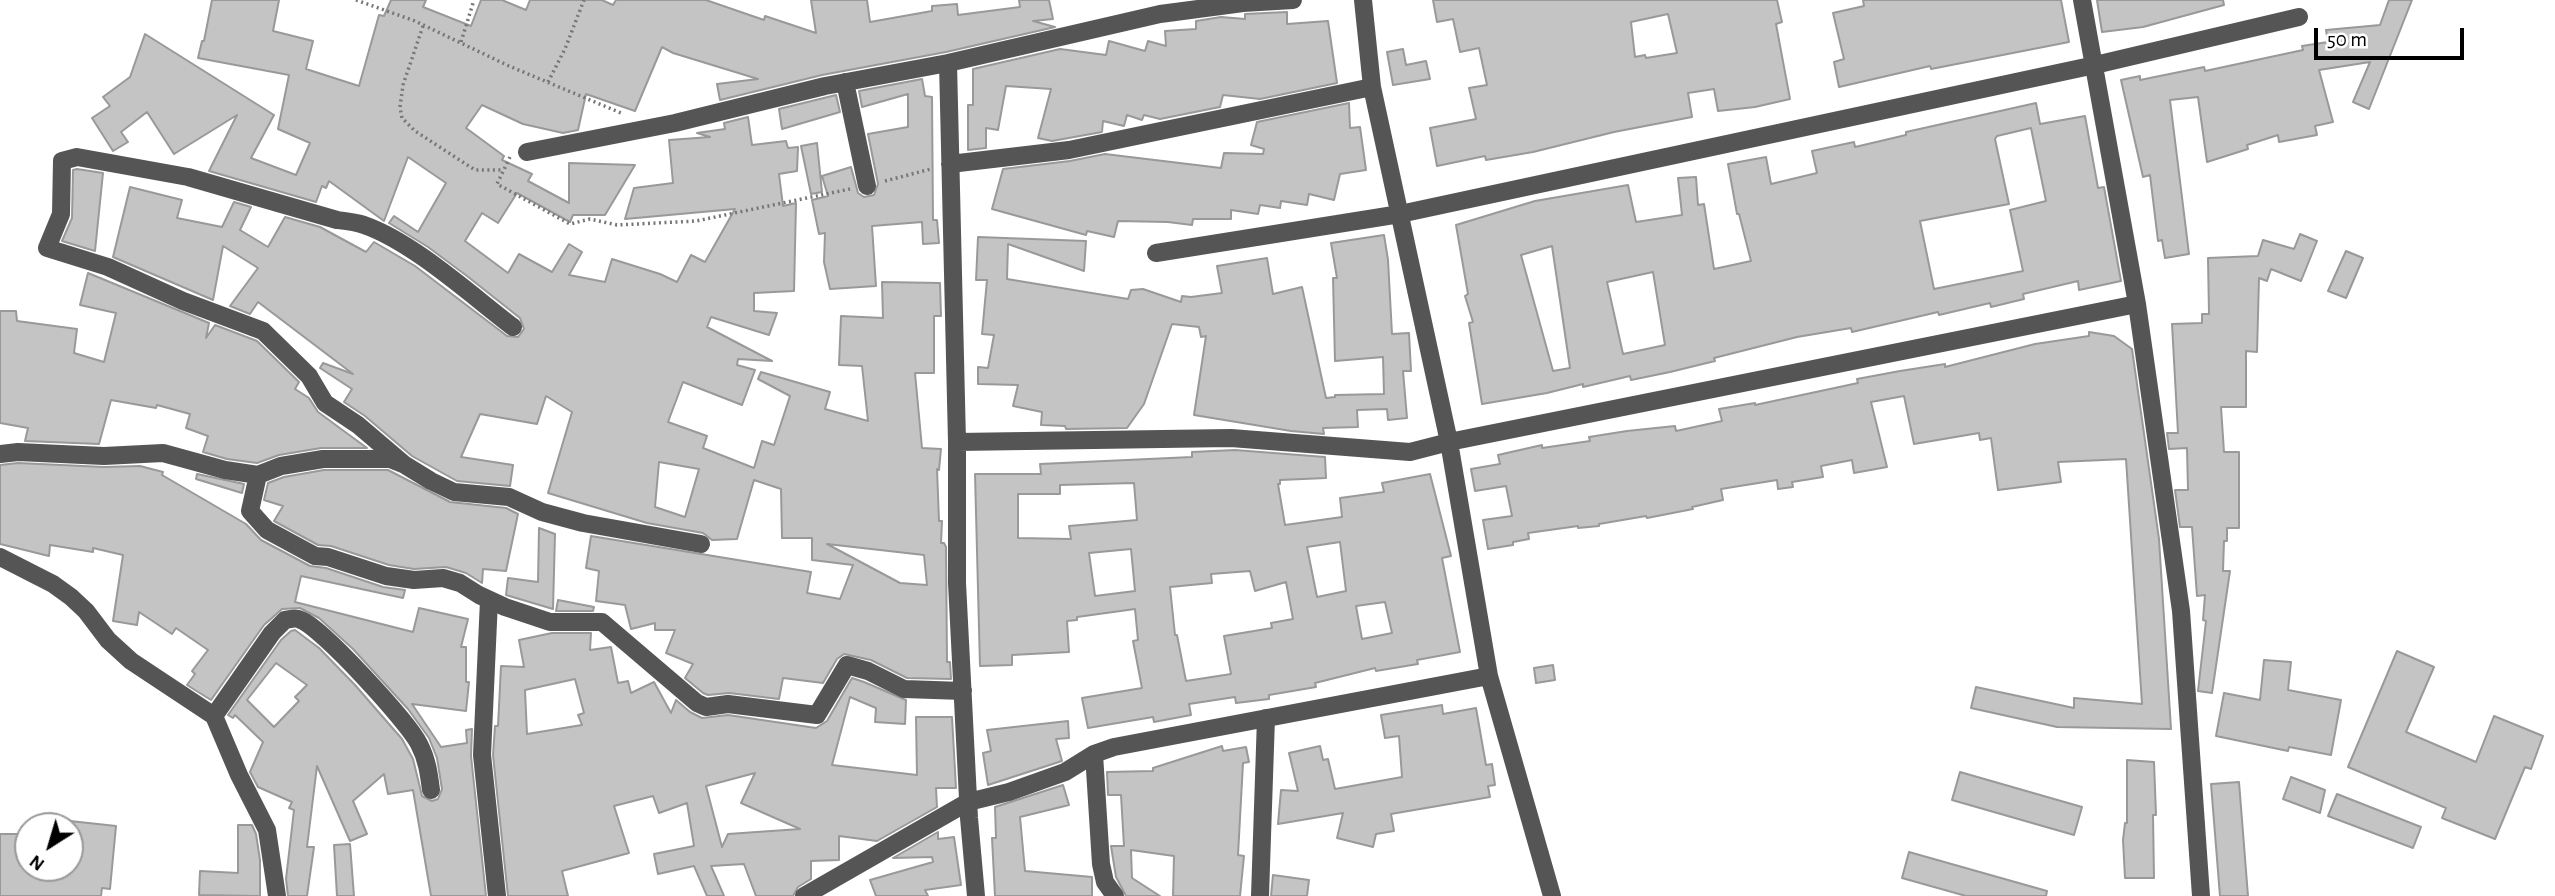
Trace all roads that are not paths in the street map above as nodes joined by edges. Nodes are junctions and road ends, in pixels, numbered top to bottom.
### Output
1 (1293, 0) edge
2 (1363, 0) edge
3 (2082, 0) edge
4 (2299, 17) dead end
5 (948, 62) junction
6 (2095, 65) junction
7 (845, 82) junction
8 (1372, 87) junction
9 (527, 152) road end
10 (950, 164) junction
11 (867, 186) road end
12 (1400, 214) junction
13 (1156, 253) dead end
14 (2137, 304) junction
15 (513, 327) dead end
16 (957, 442) junction
17 (1449, 442) junction
18 (0, 454) edge
19 (405, 465) junction
20 (258, 475) junction
21 (701, 544) dead end
22 (0, 558) edge
23 (489, 600) junction
24 (1489, 676) junction
25 (963, 691) junction
26 (214, 716) junction
27 (1266, 718) junction
28 (1094, 754) junction
29 (431, 790) dead end
30 (968, 802) junction
31 (277, 896) edge
32 (497, 896) edge
33 (804, 896) edge
34 (976, 896) edge
35 (1115, 896) edge
36 (1260, 896) edge
37 (1552, 896) edge
38 (2201, 896) edge

1 - 5 street
2 - 8 street
3 - 6 street
4 - 6 street
5 - 7 street
5 - 10 street
6 - 12 street
6 - 14 street
7 - 9 street
7 - 11 street
8 - 10 street
8 - 12 street
10 - 16 street
12 - 13 street
12 - 17 street
14 - 17 street
14 - 38 street
15 - 19 street
16 - 17 street
16 - 25 street
17 - 24 street
18 - 20 street
19 - 20 street
19 - 21 street
20 - 23 street
22 - 26 street
23 - 25 street
23 - 32 street
24 - 27 street
24 - 37 street
25 - 30 street
26 - 29 street
26 - 31 street
27 - 28 street
27 - 36 street
28 - 30 street
28 - 35 street
30 - 33 street
30 - 34 street

